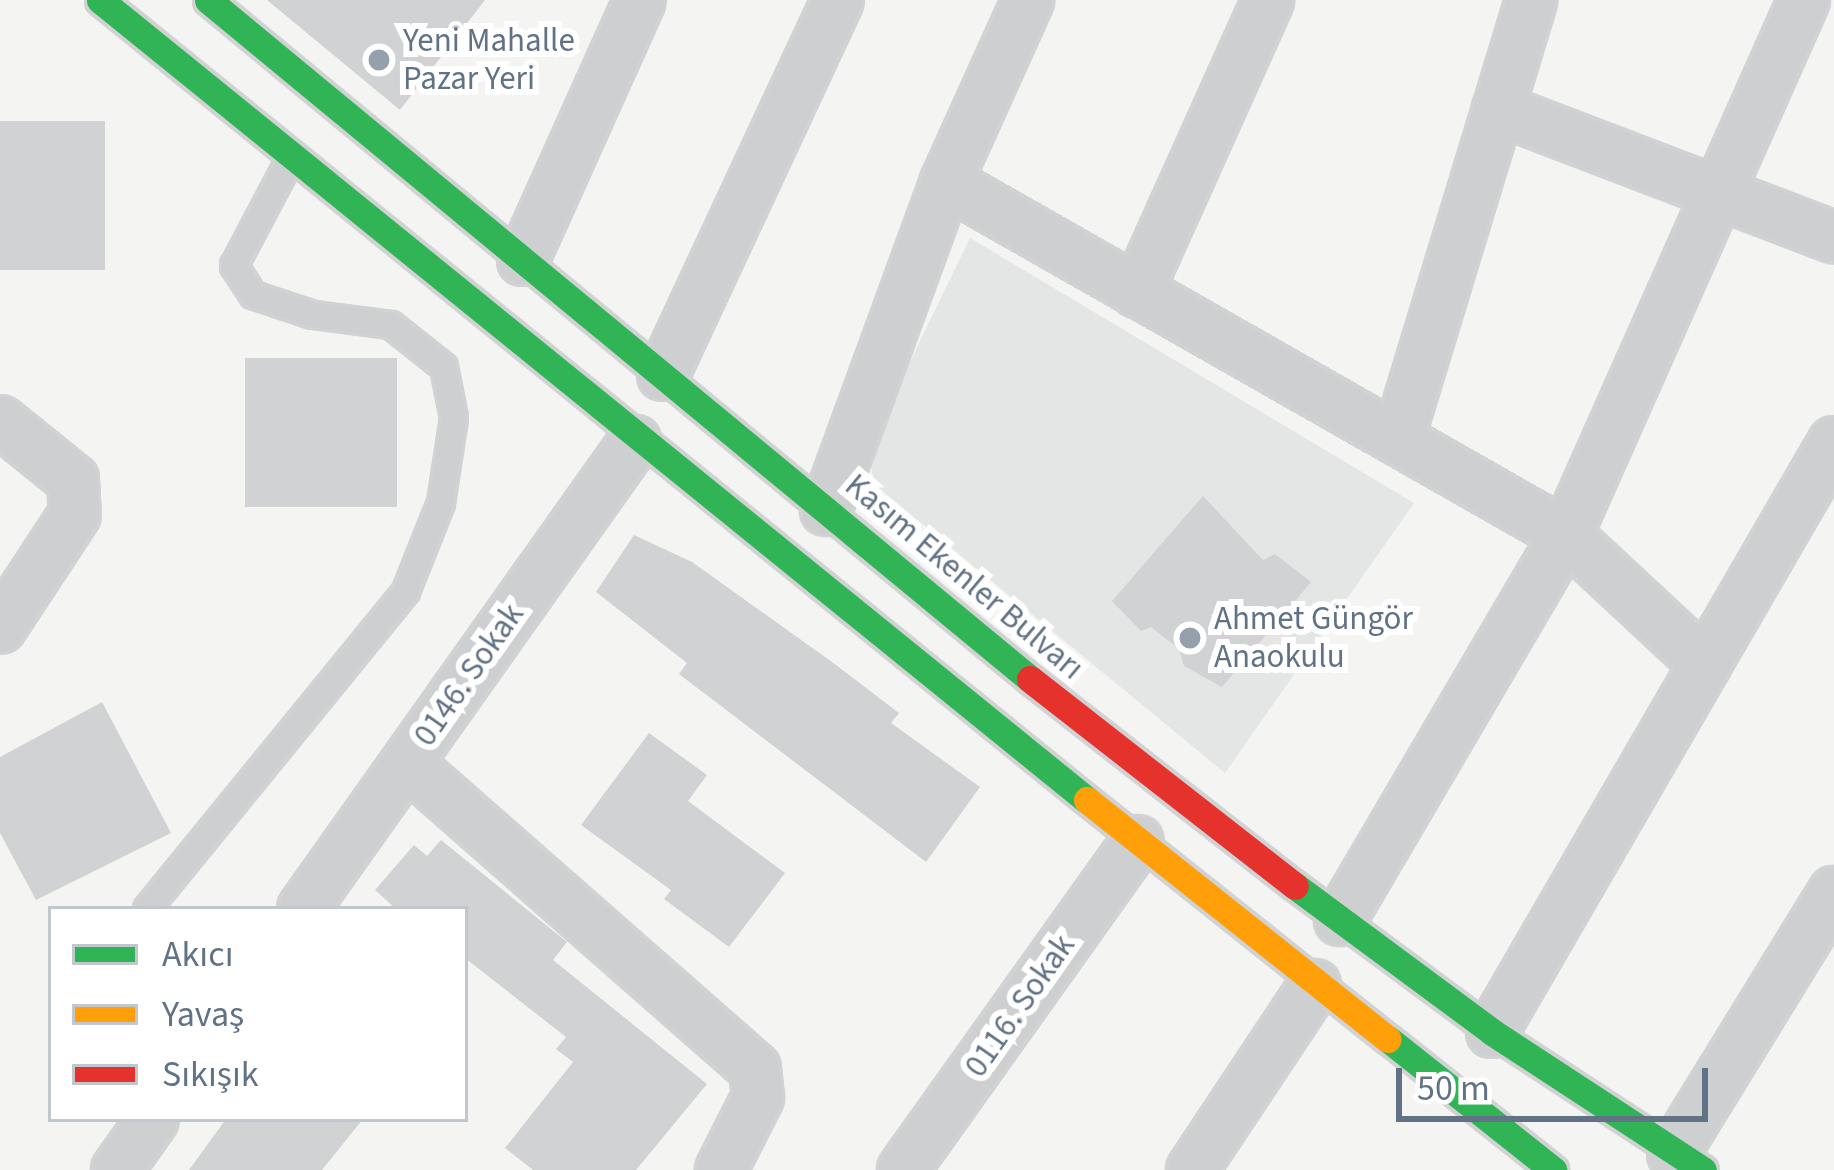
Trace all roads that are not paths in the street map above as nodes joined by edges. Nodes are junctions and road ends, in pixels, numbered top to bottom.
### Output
1 (100, 0) edge
2 (208, 0) edge
3 (640, 0) edge
4 (838, 0) edge
5 (1028, 0) edge
6 (1268, 0) edge
7 (1531, 0) edge
8 (1804, 0) edge
9 (1498, 109) junction
10 (291, 158) junction
11 (946, 182) junction
12 (1721, 200) junction
13 (1834, 236) edge
14 (523, 260) junction
15 (1138, 292) junction
16 (663, 375) junction
17 (0, 421) edge
18 (1398, 439) junction
19 (635, 441) junction
20 (1834, 442) edge
21 (826, 510) junction
22 (1566, 535) junction
23 (0, 628) edge
24 (1705, 664) junction
25 (406, 763) junction
26 (1138, 841) junction
27 (1834, 892) edge
28 (149, 906) edge
29 (305, 906) edge
30 (1340, 920) junction
31 (1315, 985) junction
32 (1492, 1032) junction
33 (151, 1122) edge
34 (1509, 1158) edge
35 (1688, 1162) edge
36 (117, 1170) edge
37 (721, 1170) edge
38 (903, 1170) edge
39 (1192, 1170) edge
40 (1553, 1170) edge

1 - 10 street
2 - 14 street, Kasım Ekenler Bulvarı
3 - 14 street
4 - 16 street
5 - 11 street
6 - 15 street
7 - 9 street
8 - 12 street
9 - 12 street
9 - 18 street
10 - 19 street
10 - 28 lane
11 - 15 street
11 - 21 street
12 - 13 street
12 - 22 street
14 - 16 street, Kasım Ekenler Bulvarı
15 - 18 street
16 - 21 street, Kasım Ekenler Bulvarı
17 - 23 street
18 - 22 street
19 - 25 street, 0146. Sokak
19 - 26 street
20 - 24 street
21 - 30 street, Kasım Ekenler Bulvarı
22 - 24 street
22 - 30 street
24 - 32 street
25 - 29 street, 0146. Sokak
25 - 37 street
26 - 31 street
26 - 38 street, 0116. Sokak
27 - 35 street
30 - 32 street, Kasım Ekenler Bulvarı
31 - 34 street
31 - 39 street
32 - 35 street, Kasım Ekenler Bulvarı
33 - 36 street
34 - 40 street

